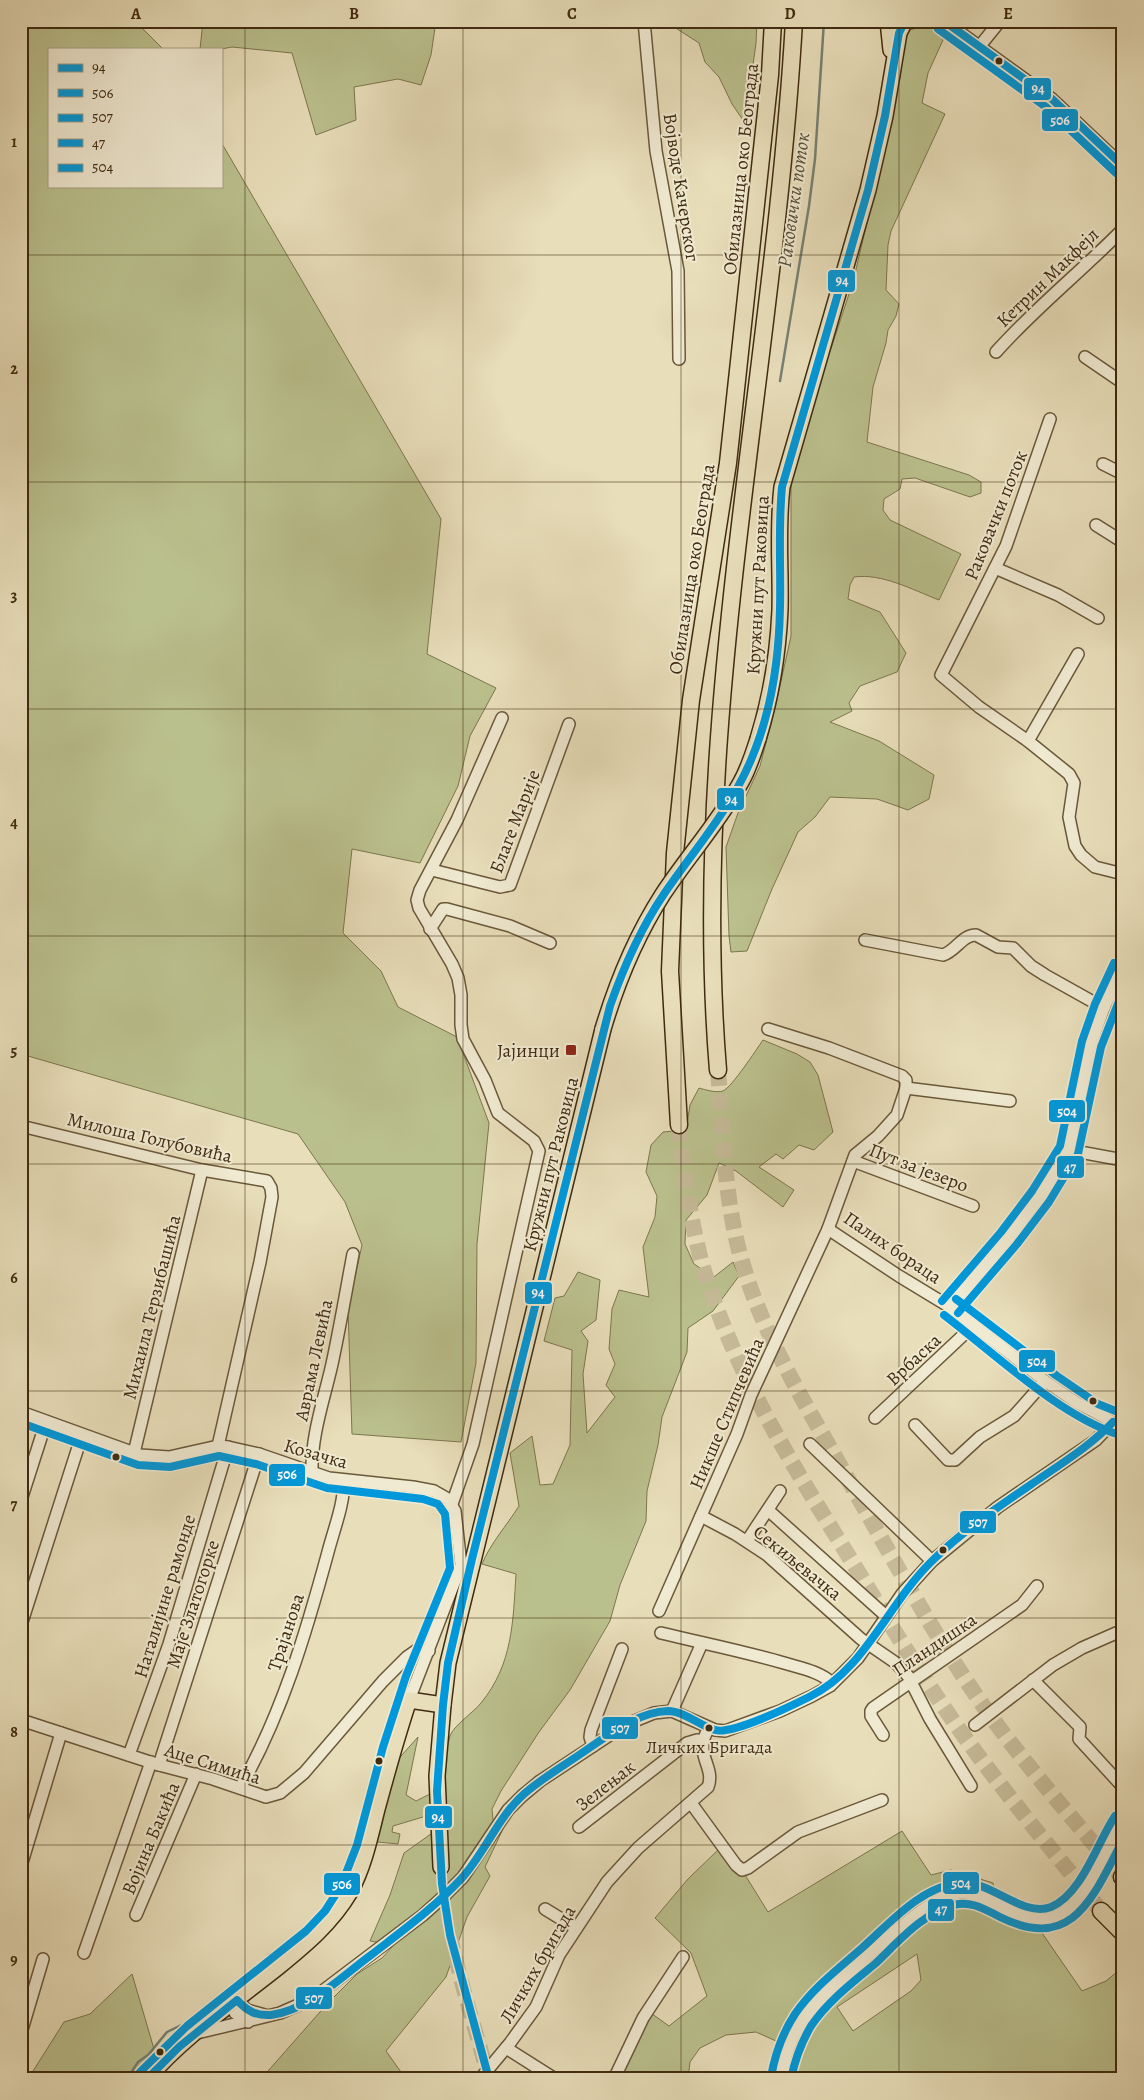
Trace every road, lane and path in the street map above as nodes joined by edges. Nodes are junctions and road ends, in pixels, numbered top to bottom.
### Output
1 (644, 21) edge
2 (773, 21) edge
3 (794, 21) edge
4 (888, 21) edge
5 (905, 21) edge
6 (944, 21) edge
7 (1000, 21) edge
8 (979, 47) junction
9 (892, 68) junction
10 (1123, 166) edge
11 (1123, 229) edge
12 (996, 352) dead end
13 (1085, 357) dead end
14 (679, 359) dead end
15 (1123, 383) edge
16 (1050, 419) dead end
17 (1103, 464) dead end
18 (1123, 474) edge
19 (1096, 524) dead end
20 (1123, 542) edge
21 (996, 568) junction
22 (1098, 618) dead end
23 (1078, 654) dead end
24 (502, 718) dead end
25 (569, 724) dead end
26 (1028, 741) junction
27 (432, 870) junction
28 (1123, 874) edge
29 (430, 929) junction
30 (865, 940) dead end
31 (550, 943) dead end
32 (1123, 967) edge
33 (1120, 982) edge
34 (1104, 1008) junction
35 (768, 1029) dead end
36 (718, 1070) tunnel mouth
37 (906, 1088) junction
38 (1010, 1101) dead end
39 (679, 1125) tunnel mouth
40 (21, 1126) edge
41 (1069, 1150) junction
42 (853, 1160) junction
43 (1123, 1160) edge
44 (202, 1170) junction
45 (270, 1185) joint
46 (973, 1206) dead end
47 (828, 1229) junction
48 (353, 1254) dead end
49 (950, 1307) junction
50 (974, 1325) junction
51 (1045, 1381) junction
52 (21, 1412) edge
53 (875, 1418) dead end
54 (46, 1422) junction
55 (1118, 1424) edge
56 (915, 1425) dead end
57 (82, 1435) junction
58 (810, 1444) dead end
59 (223, 1446) junction
60 (134, 1453) junction
61 (259, 1454) junction
62 (312, 1473) junction
63 (344, 1481) junction
64 (780, 1491) dead end
65 (21, 1500) edge
66 (452, 1504) junction
67 (768, 1510) junction
68 (701, 1516) junction
69 (747, 1541) junction
70 (932, 1561) junction
71 (1037, 1586) dead end
72 (659, 1611) dead end
73 (886, 1616) junction
74 (21, 1625) edge
75 (1123, 1630) edge
76 (661, 1633) dead end
77 (702, 1643) junction
78 (868, 1644) junction
79 (622, 1649) dead end
80 (429, 1651) junction
81 (911, 1680) junction
82 (1033, 1680) junction
83 (832, 1683) junction
84 (409, 1700) junction
85 (442, 1705) junction
86 (672, 1711) junction
87 (21, 1720) edge
88 (975, 1725) dead end
89 (709, 1728) junction
90 (61, 1733) junction
91 (883, 1735) dead end
92 (702, 1741) junction
93 (593, 1746) junction
94 (129, 1755) junction
95 (155, 1764) junction
96 (196, 1774) junction
97 (971, 1786) dead end
98 (1123, 1786) edge
99 (240, 1788) junction
100 (882, 1800) dead end
101 (691, 1803) junction
102 (1123, 1821) edge
103 (579, 1827) dead end
104 (21, 1866) edge
105 (441, 1867) tunnel mouth
106 (545, 1909) dead end
107 (1101, 1911) tunnel mouth
108 (136, 1915) dead end
109 (576, 1928) junction
110 (1123, 1933) edge
111 (84, 1953) dead end
112 (683, 1957) dead end
113 (43, 1959) dead end
114 (235, 2001) junction
115 (270, 2016) junction
116 (248, 2022) junction
117 (21, 2033) edge
118 (193, 2034) junction
119 (506, 2048) junction
120 (147, 2079) edge
121 (480, 2079) edge
122 (555, 2079) edge
123 (614, 2079) edge
124 (781, 2079) edge

1 - 14 street, Војводе Качерског
2 - 39 highway, Обилазница око Београда
3 - 36 highway
4 - 9 main road, Кружни пут Раковица
5 - 9 main road, Кружни пут Раковица
6 - 8 street
7 - 8 street
8 - 10 street
9 - 85 main road, Кружни пут Раковица, bridge
11 - 12 street, Кетрин Макфејл
13 - 15 street
16 - 21 street, Раковачки поток
17 - 18 street
19 - 20 street
21 - 22 street
21 - 26 street, Раковачки поток
23 - 26 street
24 - 27 street
25 - 27 street, Благе Марије
26 - 28 street
27 - 29 street
29 - 31 street
29 - 66 street
30 - 34 street
32 - 33 street
33 - 34 street
34 - 41 street
35 - 37 street
37 - 38 street
37 - 42 street, Палих бораца
40 - 44 street, Милоша Голубовића
41 - 43 street
41 - 49 street
42 - 46 street, Пут за језеро
42 - 47 street, Палих бораца
44 - 45 street, Милоша Голубовића
44 - 60 street, Михаила Терзибашића
45 - 59 street, Наталијине рамонде
47 - 49 street, Палих бораца
47 - 68 street, Никше Стипчевића
48 - 62 street, Аврама Левића
49 - 50 street, Палих бораца
50 - 51 street, Палих бораца
50 - 53 street, Врбаска
51 - 55 street, Палих бораца
51 - 56 street
52 - 54 street, Козачка
54 - 57 street, Козачка
54 - 65 street
55 - 70 street
57 - 60 street, Козачка
57 - 74 street
58 - 70 street
59 - 60 street, Козачка
59 - 61 street, Козачка
59 - 94 street, Наталијине рамонде
61 - 62 street, Козачка
61 - 95 street, Маје Златогорке
62 - 63 street, Козачка
63 - 66 street, Козачка
63 - 99 street, Трајанова
64 - 67 street
66 - 80 street
67 - 69 street
67 - 73 street
68 - 69 street, Секиљевачка
68 - 72 street, Никше Стипчевића
69 - 78 street, Секиљевачка
70 - 73 street
71 - 81 street, Пландишка
73 - 78 street
75 - 82 street
76 - 77 street
77 - 83 street
77 - 86 street
78 - 81 street, Секиљевачка
78 - 83 street
79 - 93 street
80 - 84 street
80 - 99 street, Аце Симића
81 - 91 street, Пландишка
81 - 97 street, Секиљевачка
82 - 88 street
82 - 98 street
83 - 89 street
84 - 85 main road
84 - 114 main road
85 - 105 main road, Кружни пут Раковица
86 - 89 street
86 - 93 street
87 - 90 street, Аце Симића
89 - 92 street
90 - 94 street, Аце Симића
90 - 104 street
92 - 101 street, Личких бригада
92 - 103 street, Зелењак
93 - 115 street
94 - 95 street, Аце Симића
95 - 96 street, Аце Симића
95 - 111 street, Маје Златогорке
96 - 99 street, Аце Симића
96 - 108 street, Војина Бакића
100 - 101 street
101 - 109 street, Личких бригада
102 - 124 street
106 - 109 street
107 - 110 highway
109 - 119 street, Личких бригада
112 - 123 street
113 - 117 street
114 - 115 street
114 - 116 street
114 - 118 main road
115 - 116 street
116 - 118 street
118 - 120 main road
119 - 121 street, Личких бригада
119 - 122 street

